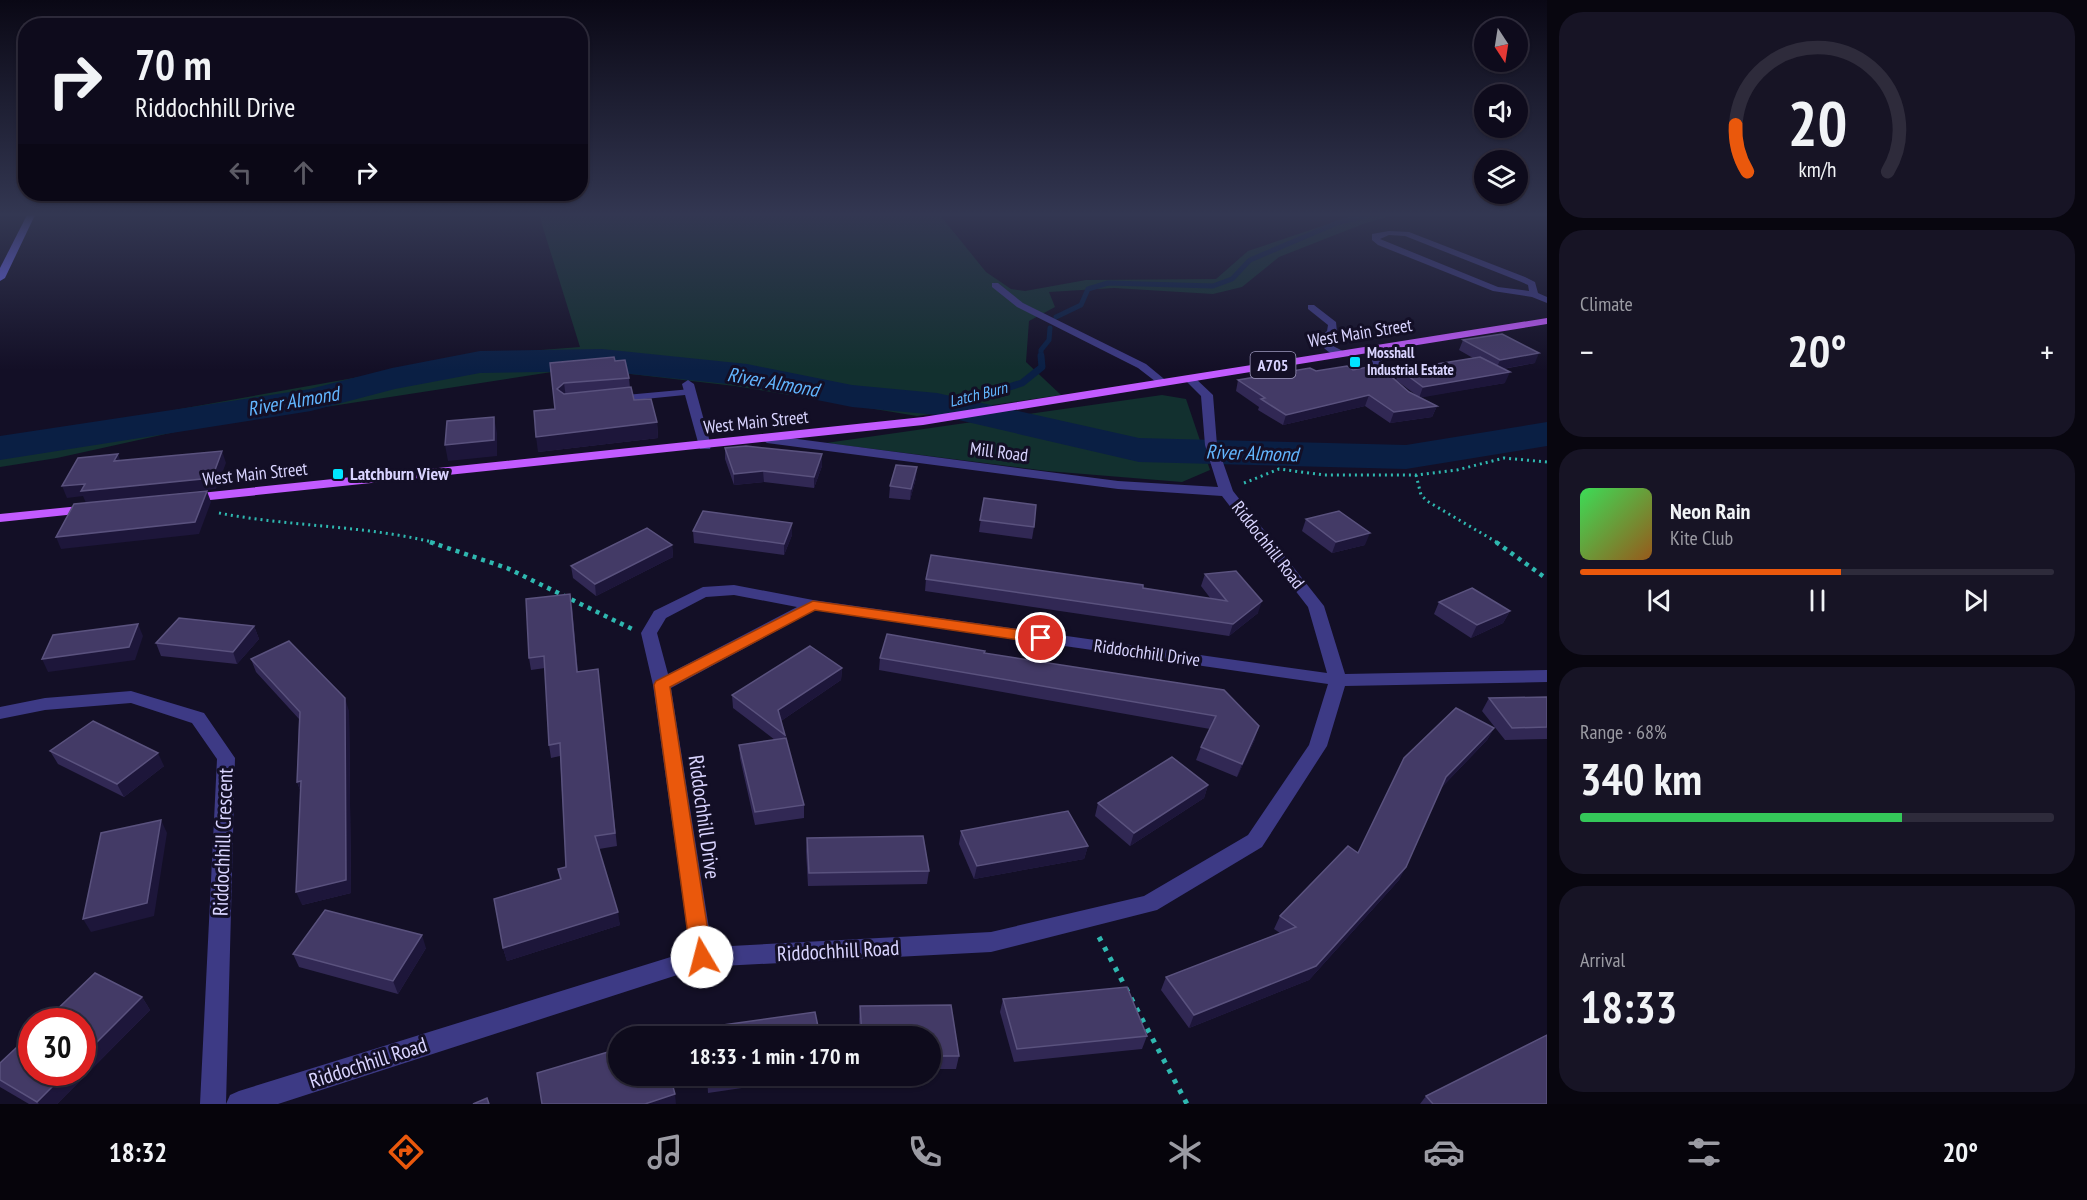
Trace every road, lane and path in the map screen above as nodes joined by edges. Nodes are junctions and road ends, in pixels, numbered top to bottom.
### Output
1 (1440, 267) edge
2 (1490, 267) edge
3 (996, 285) dead end
4 (1534, 295) junction
5 (1547, 300) edge
6 (1311, 307) dead end
7 (1547, 321) edge
8 (1374, 349) junction
9 (1341, 354) junction
10 (1190, 379) junction
11 (1164, 383) junction
12 (690, 388) joint
13 (1400, 391) edge
14 (600, 400) edge
15 (767, 439) junction
16 (705, 446) junction
17 (1547, 462) edge
18 (1416, 476) junction
19 (1226, 492) junction
20 (177, 500) edge
21 (106, 507) edge
22 (215, 512) dead end
23 (0, 518) edge
24 (1547, 579) edge
25 (813, 605) junction
26 (649, 633) junction
27 (1547, 676) edge
28 (1338, 680) junction
29 (662, 685) junction
30 (0, 713) edge
31 (1089, 918) junction
32 (702, 957) junction
33 (213, 1104) edge
34 (239, 1104) edge
35 (1187, 1104) edge

1 - 4 lane
2 - 4 lane
3 - 11 lane
4 - 5 lane
6 - 9 lane
7 - 8 main road, West Main Street / A705
8 - 9 main road, West Main Street / A705
8 - 13 lane
9 - 10 main road, West Main Street / A705
10 - 11 main road, West Main Street / A705
10 - 19 street, Riddochhill Road
11 - 15 main road, West Main Street / A705
12 - 14 lane
12 - 16 street
15 - 16 main road, West Main Street / A705
15 - 19 street, Mill Road
16 - 20 main road, West Main Street / A705
17 - 18 path
18 - 19 path
18 - 24 path
19 - 28 street, Riddochhill Road
21 - 23 main road
22 - 26 path
25 - 26 street, Riddochhill Drive
25 - 28 street, Riddochhill Drive
25 - 29 street
26 - 29 street, Riddochhill Drive
27 - 28 street
28 - 31 street, Riddochhill Road
29 - 32 street, Riddochhill Drive
30 - 33 street, Riddochhill Crescent
31 - 32 street, Riddochhill Road
31 - 35 path
32 - 34 street, Riddochhill Road

